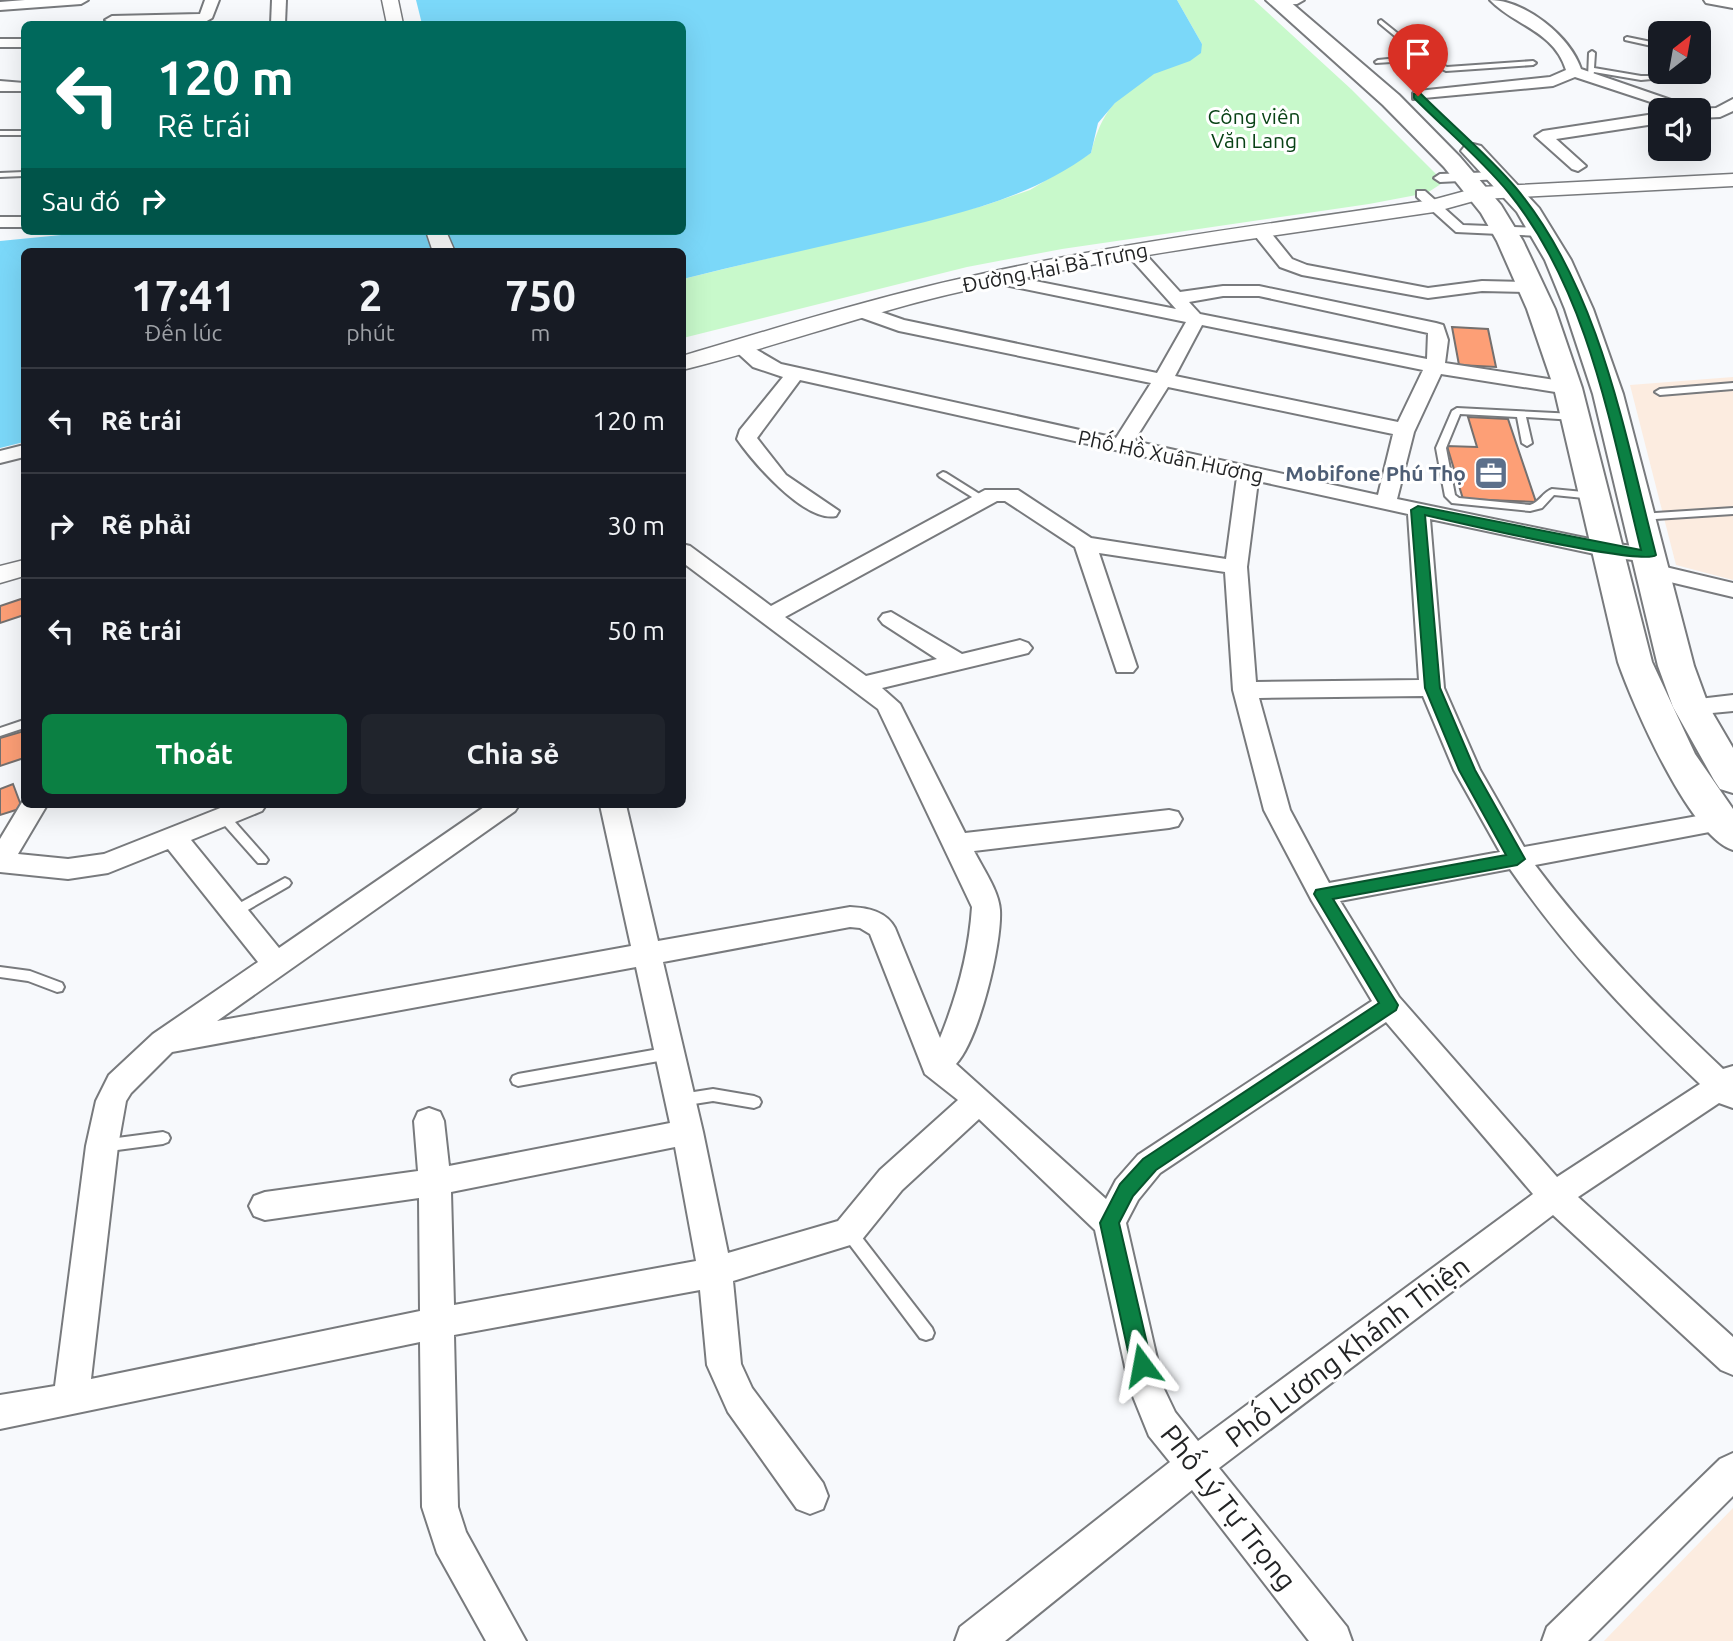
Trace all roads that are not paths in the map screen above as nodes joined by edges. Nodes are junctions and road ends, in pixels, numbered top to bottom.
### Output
1 (81, 0) edge
2 (124, 0) edge
3 (212, 0) edge
4 (279, 0) edge
5 (390, 0) edge
6 (1289, 0) edge
7 (1497, 0) edge
8 (1712, 0) edge
9 (1733, 4) edge
10 (0, 6) edge
11 (278, 21) edge
12 (394, 21) edge
13 (1381, 22) dead end
14 (1627, 39) dead end
15 (0, 43) edge
16 (21, 43) edge
17 (1648, 43) edge
18 (1591, 53) dead end
19 (1426, 58) junction
20 (1378, 62) junction
21 (1533, 63) dead end
22 (1585, 73) junction
23 (1648, 78) edge
24 (0, 86) edge
25 (21, 87) edge
26 (1418, 96) junction
27 (1656, 98) edge
28 (1733, 104) edge
29 (1711, 112) edge
30 (1648, 120) edge
31 (0, 132) edge
32 (21, 133) edge
33 (1578, 166) dead end
34 (21, 174) edge
35 (0, 175) edge
36 (1733, 180) edge
37 (1733, 197) edge
38 (1496, 200) junction
39 (0, 222) edge
40 (21, 222) edge
41 (1261, 232) junction
42 (1133, 251) junction
43 (995, 278) junction
44 (1531, 287) junction
45 (1176, 298) junction
46 (861, 311) junction
47 (1196, 320) junction
48 (740, 346) junction
49 (686, 362) edge
50 (1435, 365) junction
51 (796, 373) junction
52 (1163, 380) junction
53 (1733, 386) edge
54 (1568, 388) junction
55 (1660, 393) dead end
56 (1521, 414) junction
57 (1575, 417) junction
58 (1405, 430) junction
59 (1527, 443) dead end
60 (1121, 445) junction
61 (21, 452) edge
62 (0, 457) edge
63 (1248, 473) junction
64 (943, 475) dead end
65 (1595, 496) junction
66 (984, 500) junction
67 (1386, 501) junction
68 (1418, 510) junction
69 (828, 511) dead end
70 (1733, 511) edge
71 (1640, 517) junction
72 (1085, 544) junction
73 (1609, 550) junction
74 (687, 560) edge
75 (1651, 563) junction
76 (1236, 566) junction
77 (21, 569) edge
78 (0, 575) edge
79 (1733, 590) edge
80 (767, 617) junction
81 (891, 619) dead end
82 (1020, 648) dead end
83 (958, 662) junction
84 (1125, 667) dead end
85 (859, 685) junction
86 (1432, 688) junction
87 (1245, 690) junction
88 (1733, 703) edge
89 (1691, 707) junction
90 (21, 725) edge
91 (0, 732) edge
92 (1733, 780) edge
93 (32, 808) edge
94 (245, 808) edge
95 (502, 808) edge
96 (615, 808) edge
97 (223, 816) junction
98 (1169, 819) dead end
99 (1726, 829) edge
100 (173, 837) junction
101 (957, 843) junction
102 (1517, 859) junction
103 (262, 860) dead end
104 (0, 862) edge
105 (285, 883) dead end
106 (1322, 894) junction
107 (234, 912) junction
108 (648, 955) junction
109 (275, 964) junction
110 (0, 972) edge
111 (57, 987) dead end
112 (1389, 1005) junction
113 (163, 1042) junction
114 (670, 1053) junction
115 (936, 1065) junction
116 (518, 1080) dead end
117 (1729, 1087) edge
118 (681, 1100) junction
119 (979, 1100) junction
120 (754, 1102) dead end
121 (429, 1121) dead end
122 (688, 1132) junction
123 (163, 1138) dead end
124 (102, 1146) junction
125 (435, 1182) junction
126 (1554, 1196) junction
127 (265, 1206) dead end
128 (1110, 1223) junction
129 (849, 1232) junction
130 (715, 1272) junction
131 (438, 1323) junction
132 (926, 1334) dead end
133 (1733, 1359) edge
134 (71, 1400) junction
135 (0, 1412) edge
136 (1196, 1464) junction
137 (1733, 1471) edge
138 (810, 1496) dead end
139 (507, 1641) edge
140 (974, 1641) edge
141 (1334, 1641) edge
142 (1561, 1641) edge

1 - 10 street
2 - 3 street
4 - 11 street
5 - 12 street
6 - 20 main road
6 - 38 main road
7 - 22 street
8 - 9 street
13 - 19 lane
14 - 17 lane
15 - 16 street
18 - 22 lane
19 - 20 lane
19 - 21 lane
20 - 26 main road
22 - 23 lane
22 - 26 street
22 - 27 street
24 - 25 street
26 - 38 main road
28 - 29 street
30 - 33 street
31 - 32 lane
34 - 35 lane
36 - 38 street, Đường Hai Bà Trưng
37 - 38 street, Đường Hai Bà Trưng
38 - 41 street, Đường Hai Bà Trưng
38 - 44 main road
38 - 71 main road
39 - 40 street
41 - 42 street, Đường Hai Bà Trưng
41 - 44 street
42 - 43 street, Đường Hai Bà Trưng
42 - 45 street
43 - 46 street, Đường Hai Bà Trưng
43 - 47 street
44 - 54 main road
45 - 47 street
45 - 50 street
46 - 48 street, Đường Hai Bà Trưng
46 - 52 street
47 - 50 street
47 - 52 street
48 - 49 street, Đường Hai Bà Trưng
48 - 51 street, Phố Hồ Xuân Hương
50 - 54 street
50 - 58 street
51 - 60 street, Phố Hồ Xuân Hương
51 - 69 street
52 - 58 street
52 - 60 street
53 - 55 lane
54 - 57 main road
56 - 57 lane
56 - 59 lane
56 - 65 lane
57 - 65 main road
58 - 67 street
60 - 63 street, Phố Hồ Xuân Hương
61 - 62 street
63 - 67 street, Phố Hồ Xuân Hương
63 - 76 street
64 - 66 lane
65 - 73 main road
66 - 72 street
66 - 80 street
67 - 68 street, Phố Hồ Xuân Hương
68 - 73 street, Phố Hồ Xuân Hương
68 - 86 street
70 - 71 lane
71 - 75 main road
72 - 76 street
72 - 84 street
73 - 75 street, Phố Hồ Xuân Hương
73 - 99 main road
74 - 80 street
75 - 79 street
75 - 89 main road
76 - 87 street
77 - 78 street
80 - 85 street
81 - 83 street
82 - 83 street
83 - 85 street
85 - 101 street
86 - 87 street
86 - 102 street
87 - 106 street
88 - 89 street
89 - 92 main road
90 - 91 lane
93 - 104 street
94 - 97 street
95 - 109 street
96 - 108 street
97 - 100 street
97 - 103 lane
98 - 101 street
99 - 102 street
100 - 104 street
100 - 107 street
101 - 115 street
102 - 106 street
102 - 117 street
105 - 107 lane
106 - 112 street
107 - 109 street
108 - 113 street
108 - 114 street
108 - 115 street
109 - 113 street
110 - 111 lane
112 - 126 street
112 - 128 street
113 - 124 street
114 - 116 lane
114 - 118 street
115 - 119 street
117 - 126 street, Phố Lương Khánh Thiện
118 - 120 lane
118 - 122 street
119 - 128 street
119 - 129 street
121 - 125 street
122 - 125 street
122 - 130 street
123 - 124 lane
124 - 134 street
125 - 127 street
125 - 131 street
126 - 133 street
126 - 136 street, Phố Lương Khánh Thiện
128 - 136 street, Phố Lý Tự Trọng
129 - 130 street
129 - 132 lane
130 - 131 street
130 - 138 street
131 - 134 street
131 - 139 street
134 - 135 street
136 - 140 street, Phố Lương Khánh Thiện
136 - 141 street, Phố Lý Tự Trọng
137 - 142 street

